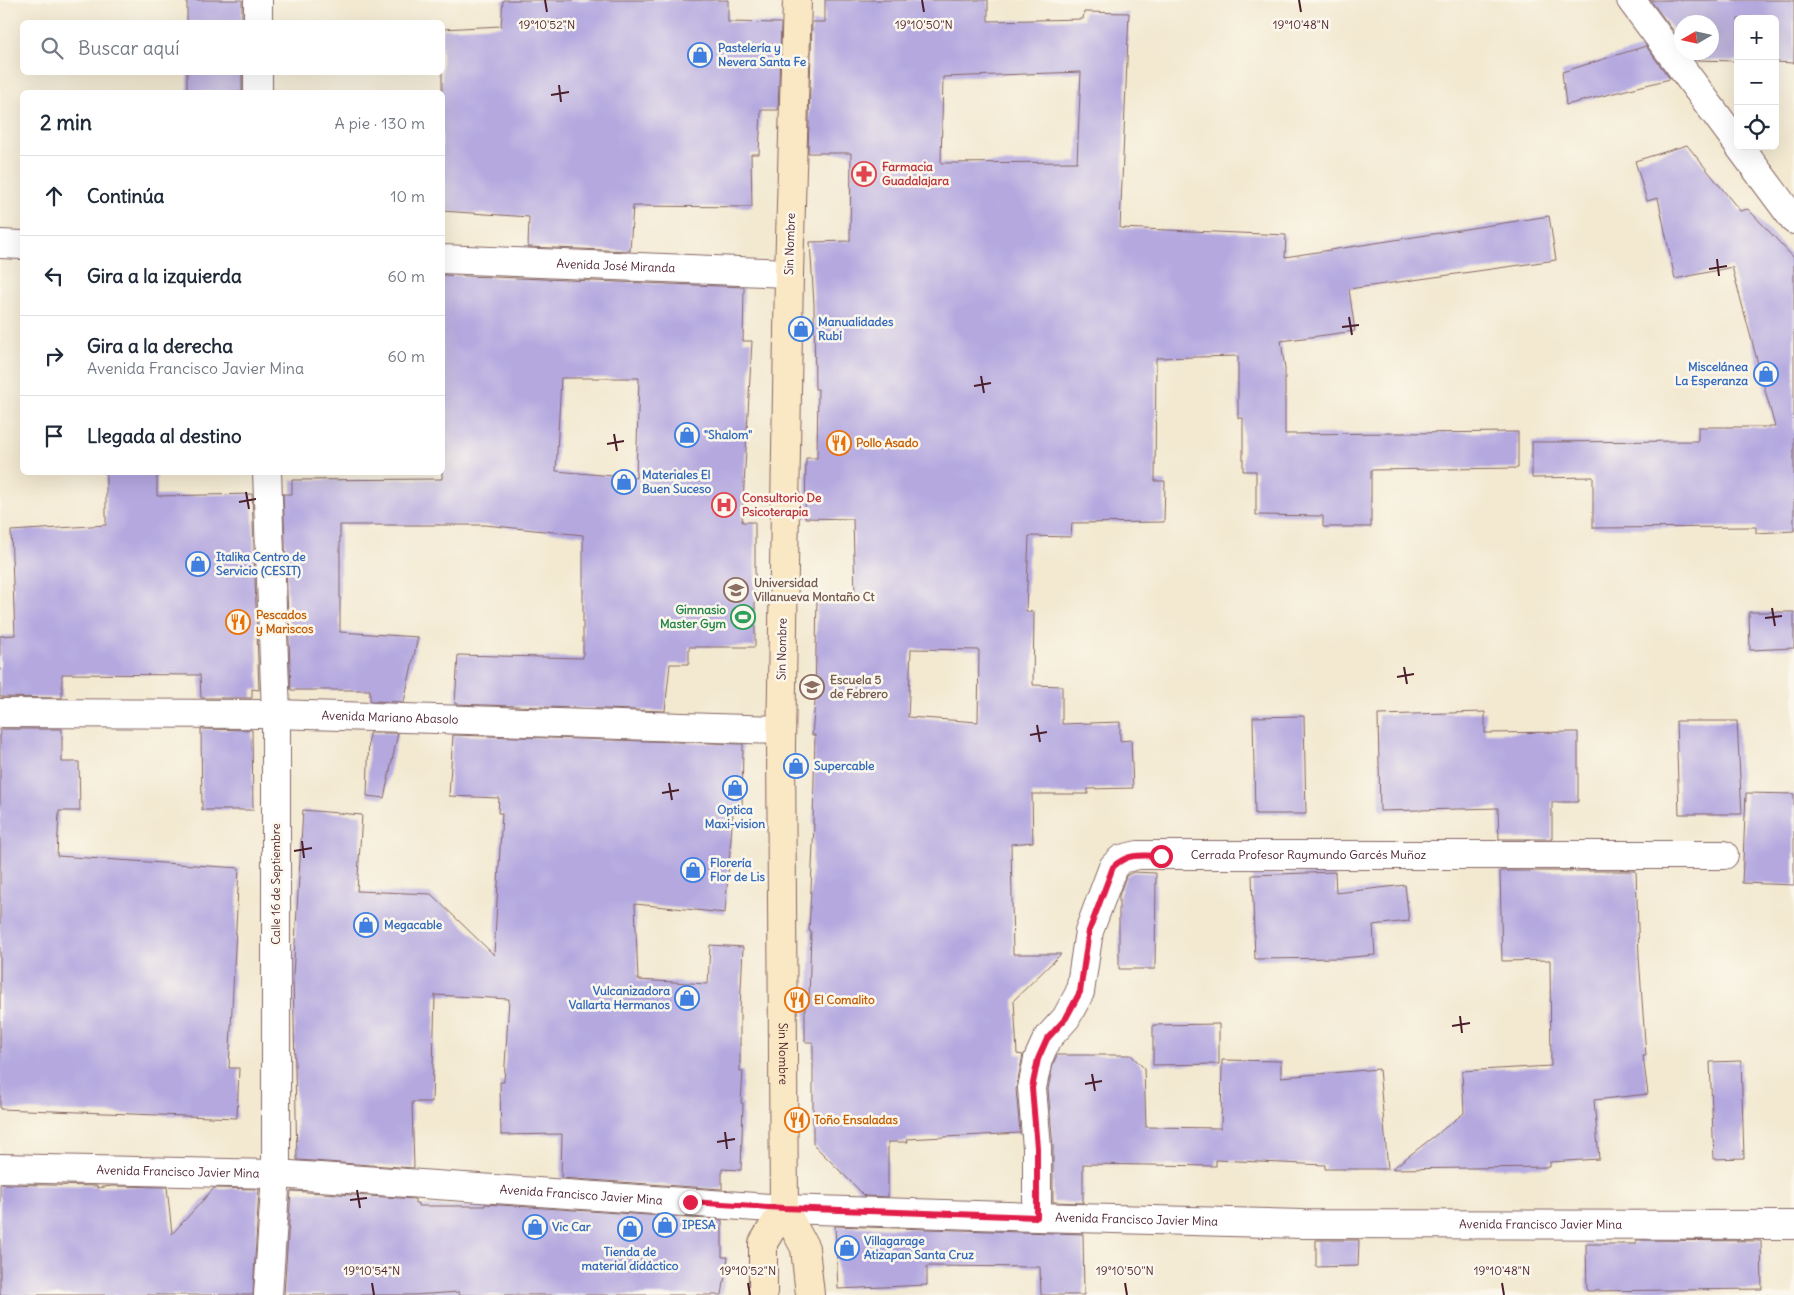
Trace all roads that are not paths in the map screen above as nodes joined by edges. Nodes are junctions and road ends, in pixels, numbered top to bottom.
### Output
1 (258, 0) edge
2 (797, 0) edge
3 (1631, 0) edge
4 (258, 20) edge
5 (258, 75) edge
6 (258, 90) edge
7 (1734, 138) edge
8 (1743, 150) edge
9 (1794, 220) edge
10 (0, 244) edge
11 (20, 244) edge
12 (445, 259) edge
13 (789, 273) junction
14 (267, 475) edge
15 (0, 713) edge
16 (276, 714) junction
17 (781, 730) junction
18 (1724, 855) dead end
19 (0, 1168) edge
20 (276, 1174) junction
21 (784, 1208) junction
22 (1037, 1217) junction
23 (1794, 1225) edge
24 (268, 1295) edge
25 (763, 1295) edge
26 (810, 1295) edge

1 - 4 street
2 - 13 main road, Sin Nombre
3 - 7 street
5 - 6 street
8 - 9 street
10 - 11 street
12 - 13 street, Avenida José Miranda
13 - 17 main road, Sin Nombre
14 - 16 street, Calle 16 de Septiembre
15 - 16 street, Avenida Mariano Abasolo
16 - 17 street, Avenida Mariano Abasolo
16 - 20 street, Calle 16 de Septiembre
17 - 21 main road, Sin Nombre
18 - 22 street, Cerrada Profesor Raymundo Garcés Muñoz
19 - 20 street, Avenida Francisco Javier Mina
20 - 21 street, Avenida Francisco Javier Mina
20 - 24 street, Calle 16 de Septiembre
21 - 22 street, Avenida Francisco Javier Mina
21 - 25 main road
21 - 26 main road, Sin Nombre
22 - 23 street, Avenida Francisco Javier Mina

